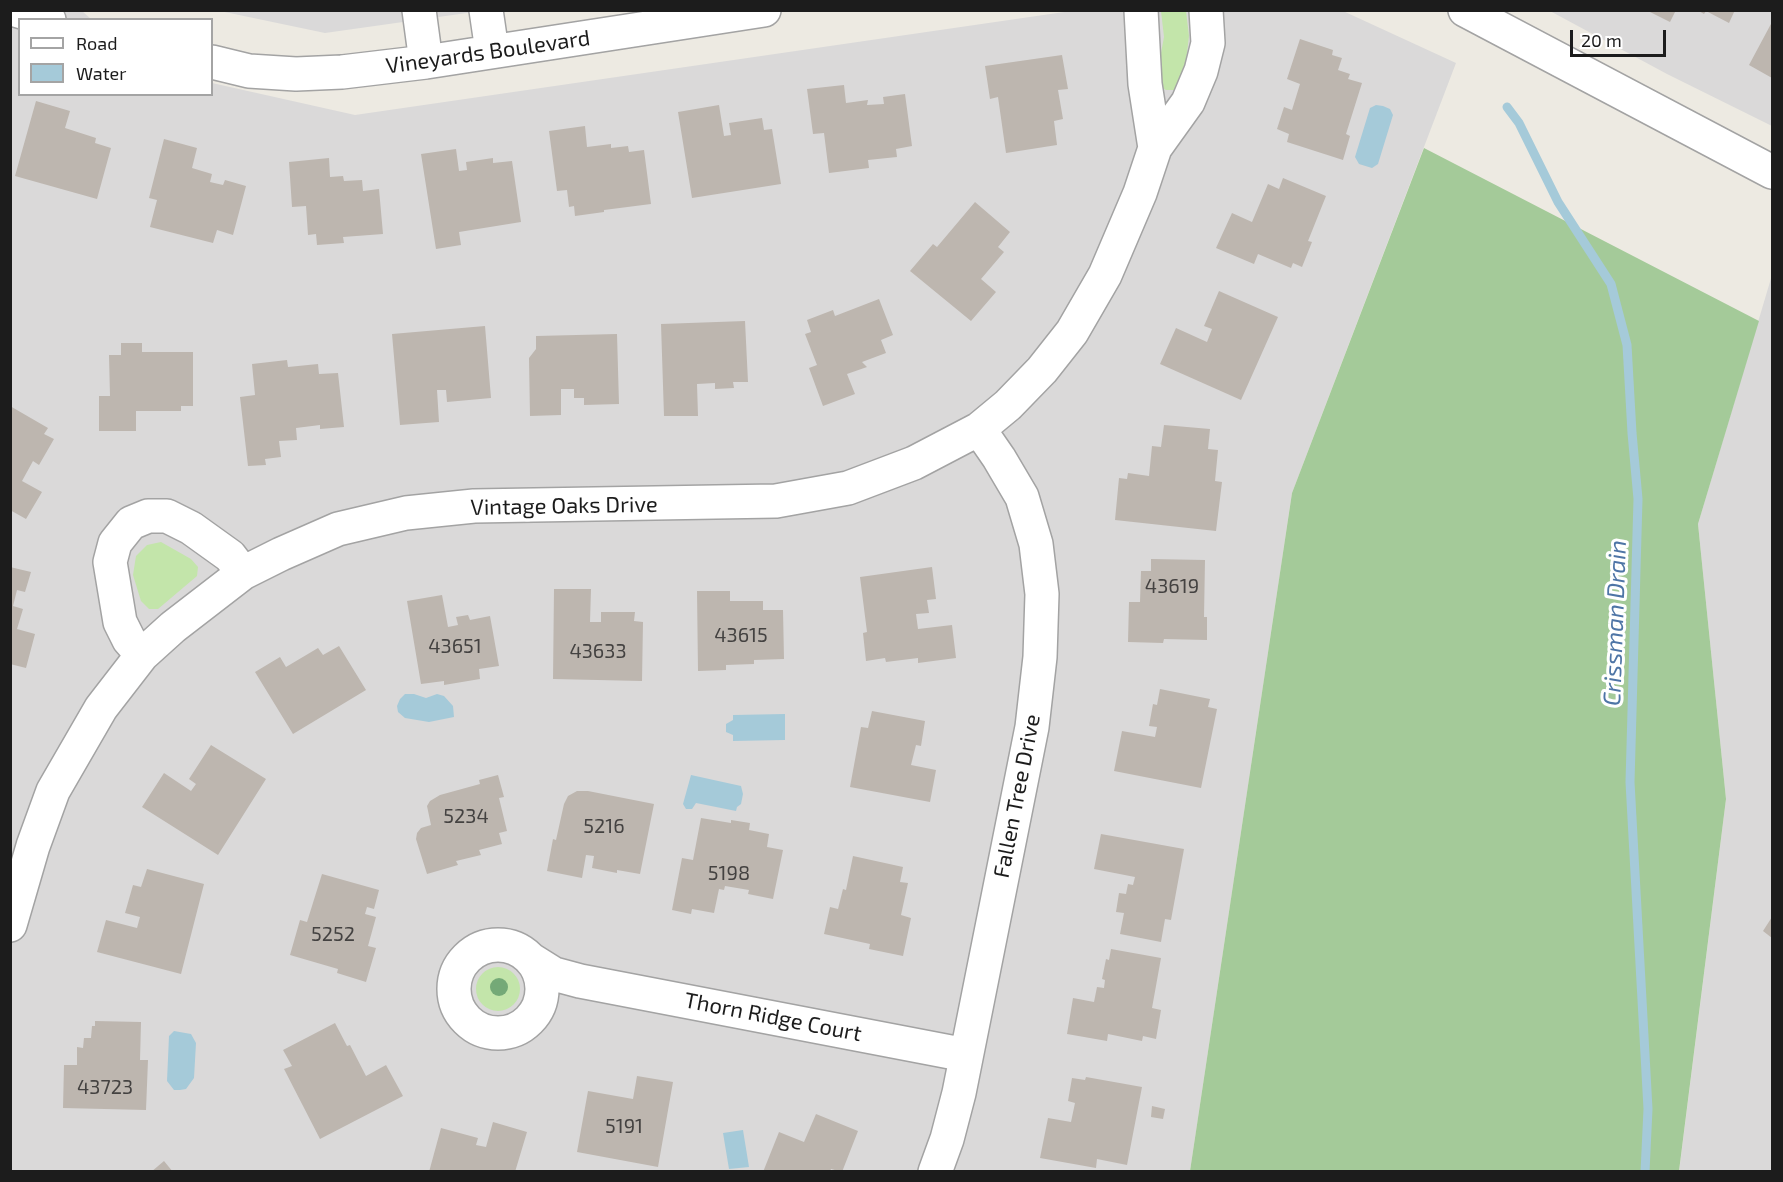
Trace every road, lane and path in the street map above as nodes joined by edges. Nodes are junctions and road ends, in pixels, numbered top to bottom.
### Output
1 (15, 10) edge
2 (419, 10) edge
3 (486, 10) edge
4 (764, 10) edge
5 (1141, 10) edge
6 (1206, 10) edge
7 (1465, 10) edge
8 (42, 18) edge
9 (492, 51) junction
10 (213, 62) edge
11 (426, 62) junction
12 (1155, 148) junction
13 (1773, 172) edge
14 (979, 429) junction
15 (243, 573) junction
16 (142, 655) junction
17 (10, 925) edge
18 (530, 959) junction
19 (580, 981) junction
20 (535, 1013) junction
21 (966, 1055) junction
22 (935, 1172) edge

1 - 8 street
2 - 11 street
3 - 9 street
4 - 9 street, Vineyards Boulevard
5 - 12 street, Vintage Oaks Drive
6 - 12 street, Vintage Oaks Drive
7 - 13 street
9 - 11 street, Vineyards Boulevard
10 - 11 street, Vineyards Boulevard
12 - 14 street, Vintage Oaks Drive
14 - 15 street, Vintage Oaks Drive
14 - 21 street, Fallen Tree Drive
15 - 16 street, Vintage Oaks Drive
15 - 16 street
16 - 17 street, Vintage Oaks Drive
18 - 19 street, Thorn Ridge Court
18 - 20 street
18 - 20 street, Thorn Ridge Court
19 - 20 street, Thorn Ridge Court
19 - 21 street, Thorn Ridge Court
21 - 22 street, Fallen Tree Drive

